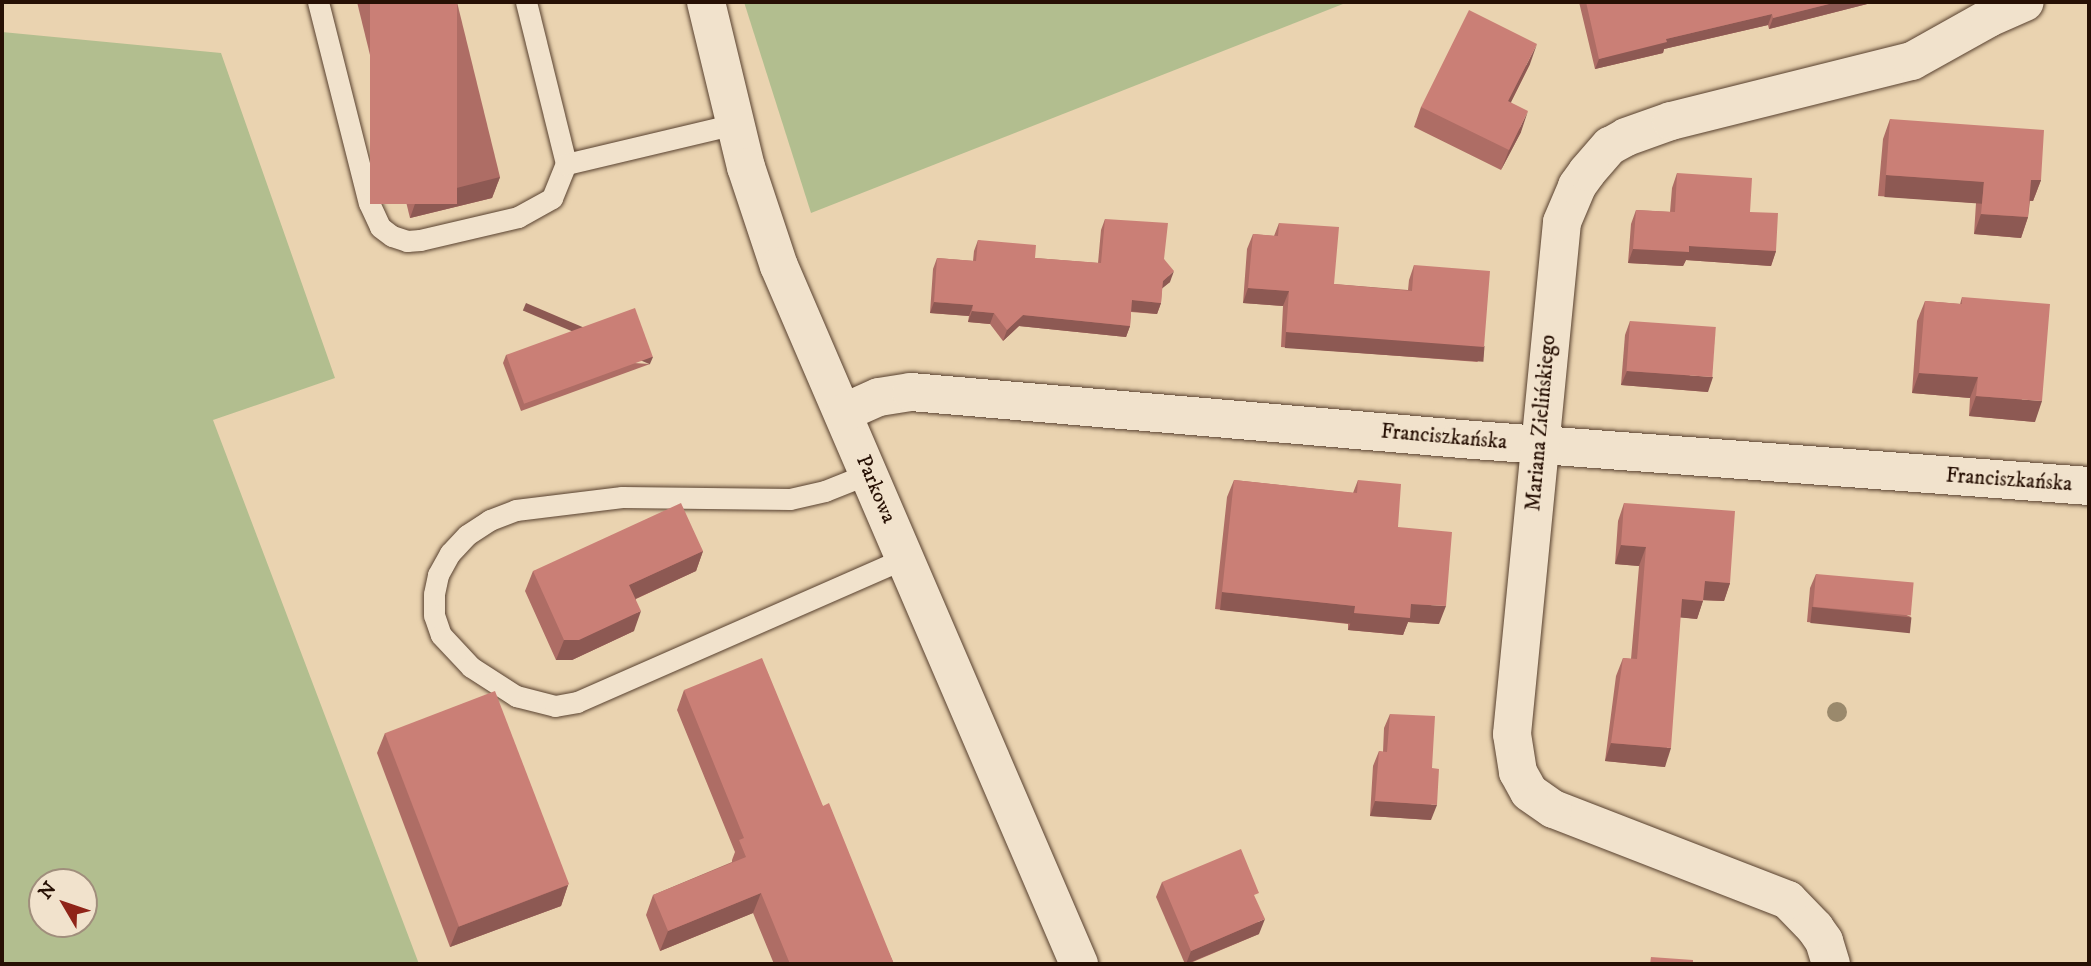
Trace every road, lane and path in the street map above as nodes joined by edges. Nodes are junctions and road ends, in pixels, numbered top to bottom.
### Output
1 (318, 2) edge
2 (526, 2) edge
3 (706, 2) edge
4 (2025, 2) edge
5 (735, 124) junction
6 (566, 164) junction
7 (845, 412) junction
8 (1539, 444) junction
9 (870, 473) junction
10 (2089, 486) edge
11 (905, 558) junction
12 (1079, 964) edge
13 (1831, 964) edge

1 - 6 lane
2 - 6 lane
3 - 5 street, Parkowa
4 - 8 street, Mariana Zielińskiego
5 - 6 lane
5 - 7 street, Parkowa
7 - 8 street, Franciszkańska
7 - 9 street, Parkowa
8 - 10 street, Franciszkańska
8 - 13 street, Mariana Zielińskiego
9 - 11 street, Parkowa
9 - 11 lane
11 - 12 street, Parkowa

